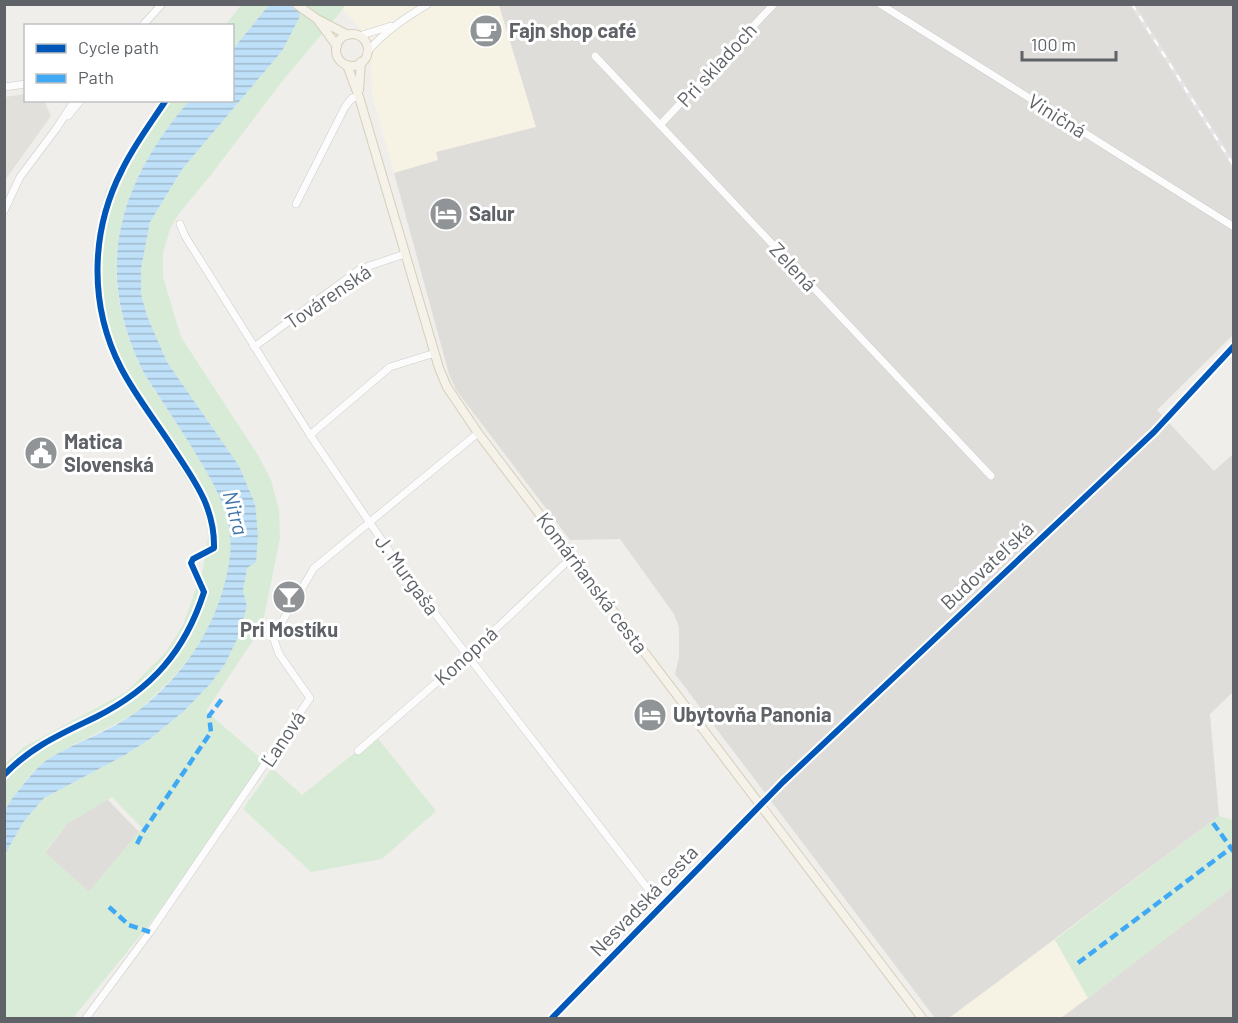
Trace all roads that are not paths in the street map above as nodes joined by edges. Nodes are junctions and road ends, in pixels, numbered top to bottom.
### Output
1 (162, 4) edge
2 (297, 4) edge
3 (428, 4) edge
4 (774, 4) edge
5 (880, 4) edge
6 (415, 8) edge
7 (316, 19) junction
8 (399, 23) junction
9 (144, 24) edge
10 (348, 35) junction
11 (359, 36) junction
12 (337, 46) junction
13 (367, 52) junction
14 (595, 56) dead end
15 (361, 62) junction
16 (347, 65) junction
17 (24, 84) edge
18 (4, 87) edge
19 (358, 97) junction
20 (79, 102) edge
21 (70, 104) edge
22 (660, 125) junction
23 (56, 129) junction
24 (296, 204) dead end
25 (4, 211) edge
26 (180, 224) dead end
27 (1233, 227) edge
28 (405, 254) junction
29 (1233, 346) edge
30 (254, 347) junction
31 (435, 353) junction
32 (478, 433) junction
33 (310, 435) junction
34 (991, 476) dead end
35 (369, 524) junction
36 (572, 558) junction
37 (467, 656) junction
38 (358, 751) dead end
39 (759, 806) junction
40 (662, 907) junction
41 (86, 1018) edge
42 (552, 1018) edge
43 (922, 1018) edge

1 - 9 street
2 - 7 main road
3 - 6 street
4 - 22 street, Pri skladoch
5 - 27 street, Viničná
6 - 8 street
7 - 10 main road
7 - 12 main road
8 - 11 street
8 - 13 street
10 - 11 main road
10 - 12 main road
11 - 13 main road
12 - 16 main road
13 - 15 main road
14 - 22 street, Zelená
15 - 16 main road
15 - 19 main road, Komárňanská cesta
16 - 19 main road, Komárňanská cesta
17 - 18 street
19 - 24 street
19 - 28 main road, Komárňanská cesta
20 - 23 street
21 - 23 street
22 - 34 street, Zelená
23 - 25 street
26 - 30 street, J. Murgaša
28 - 30 street, Továrenská
28 - 31 main road, Komárňanská cesta
29 - 39 street, Budovateľská
30 - 33 street, J. Murgaša
31 - 32 main road, Komárňanská cesta
31 - 33 street
32 - 35 street, Ľanová
32 - 36 main road, Komárňanská cesta
33 - 35 street, J. Murgaša
35 - 37 street, J. Murgaša
35 - 41 street, Ľanová
36 - 37 street, Konopná
36 - 39 main road, Komárňanská cesta
37 - 38 street, Konopná
37 - 40 street, J. Murgaša
39 - 40 street, Nesvadská cesta
39 - 43 main road, Komárňanská cesta
40 - 42 street, Nesvadská cesta

